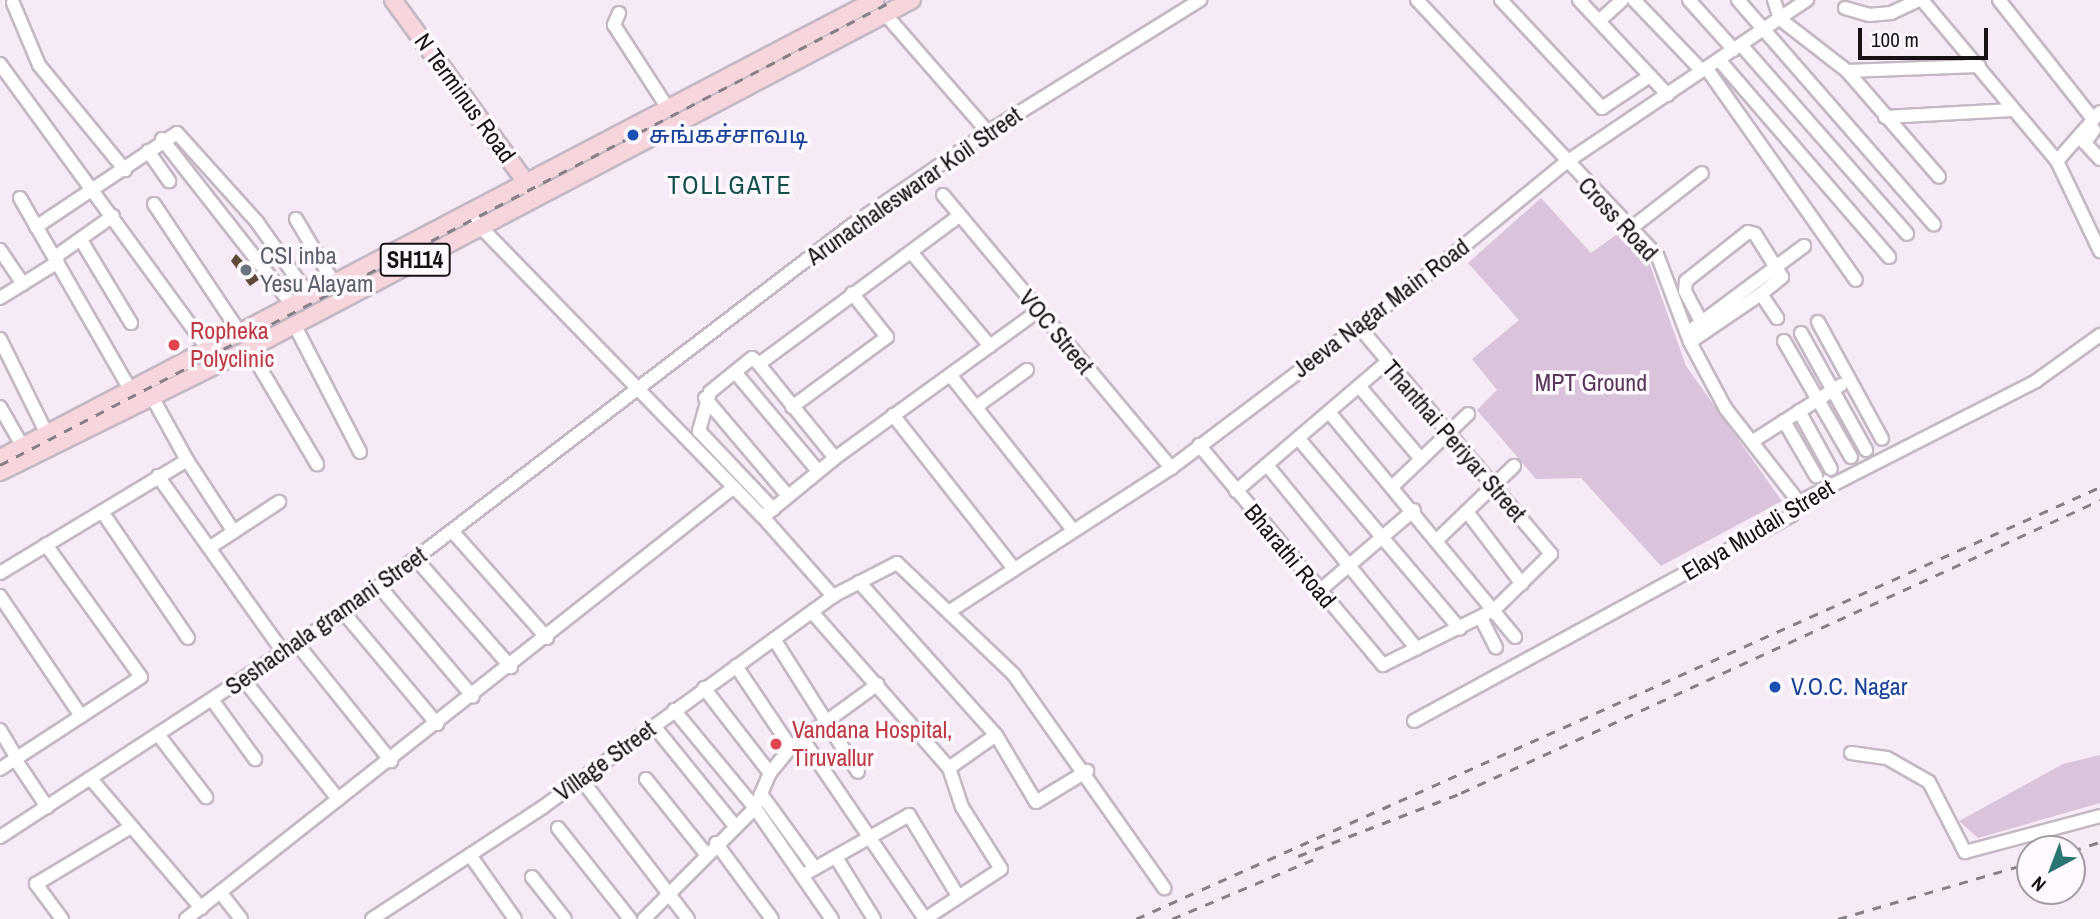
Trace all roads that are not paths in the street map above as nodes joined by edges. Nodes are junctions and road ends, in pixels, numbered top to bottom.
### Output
1 (393, 0) edge
2 (875, 0) edge
3 (912, 0) edge
4 (1200, 0) edge
5 (1417, 0) edge
6 (1501, 0) edge
7 (1579, 0) edge
8 (1622, 0) edge
9 (1634, 0) edge
10 (1689, 0) edge
11 (1738, 0) edge
12 (1774, 0) edge
13 (1807, 0) edge
14 (1920, 0) edge
15 (1999, 0) edge
16 (16, 2) edge
17 (0, 8) edge
18 (1845, 8) dead end
19 (619, 13) dead end
20 (885, 14) junction
21 (1780, 19) junction
22 (1599, 21) junction
23 (1766, 32) junction
24 (1738, 48) junction
25 (1720, 61) junction
26 (0, 64) edge
27 (1979, 66) junction
28 (1704, 70) junction
29 (1847, 71) junction
30 (1650, 76) junction
31 (1668, 95) junction
32 (667, 107) junction
33 (2012, 110) junction
34 (1885, 117) junction
35 (2098, 118) edge
36 (988, 132) junction
37 (162, 139) junction
38 (148, 151) junction
39 (2100, 159) edge
40 (2057, 161) junction
41 (1565, 163) junction
42 (124, 170) junction
43 (1702, 173) dead end
44 (1939, 177) dead end
45 (169, 181) dead end
46 (526, 181) junction
47 (93, 190) junction
48 (943, 195) dead end
49 (536, 197) junction
50 (20, 198) dead end
51 (154, 204) dead end
52 (466, 212) junction
53 (113, 216) junction
54 (959, 216) junction
55 (296, 219) dead end
56 (1934, 225) dead end
57 (478, 226) junction
58 (36, 227) junction
59 (1630, 229) junction
60 (1907, 234) dead end
61 (81, 240) junction
62 (1804, 246) dead end
63 (0, 250) edge
64 (2100, 251) edge
65 (911, 252) junction
66 (1889, 257) dead end
67 (57, 260) junction
68 (1776, 266) junction
69 (1856, 280) dead end
70 (23, 285) junction
71 (335, 285) junction
72 (852, 293) junction
73 (1761, 294) junction
74 (310, 297) junction
75 (0, 298) edge
76 (292, 305) junction
77 (1037, 312) junction
78 (1777, 318) dead end
79 (1818, 322) dead end
80 (131, 323) dead end
81 (294, 324) junction
82 (1358, 326) junction
83 (1704, 327) junction
84 (240, 333) junction
85 (1801, 333) dead end
86 (2100, 335) edge
87 (1689, 336) junction
88 (0, 339) edge
89 (1784, 341) dead end
90 (990, 346) junction
91 (208, 349) junction
92 (249, 349) junction
93 (1387, 363) junction
94 (759, 365) junction
95 (1027, 370) dead end
96 (735, 372) junction
97 (951, 376) junction
98 (1850, 380) junction
99 (1359, 386) junction
100 (639, 388) junction
101 (1834, 390) junction
102 (131, 391) junction
103 (151, 395) junction
104 (705, 398) junction
105 (1818, 399) junction
106 (0, 407) edge
107 (792, 407) junction
108 (976, 407) junction
109 (1799, 411) junction
110 (1329, 412) junction
111 (1468, 414) dead end
112 (893, 415) junction
113 (1784, 421) junction
114 (1450, 432) junction
115 (47, 434) junction
116 (1298, 438) junction
117 (1882, 439) dead end
118 (1753, 442) junction
119 (1199, 445) junction
120 (23, 447) junction
121 (1866, 450) dead end
122 (360, 452) dead end
123 (1851, 457) dead end
124 (0, 458) edge
125 (835, 458) junction
126 (1421, 459) junction
127 (187, 460) junction
128 (317, 464) dead end
129 (1267, 465) junction
130 (1514, 467) dead end
131 (1171, 468) junction
132 (1831, 469) dead end
133 (818, 471) junction
134 (0, 472) edge
135 (159, 476) junction
136 (1816, 476) dead end
137 (1393, 486) junction
138 (734, 487) junction
139 (1494, 488) junction
140 (1236, 491) junction
141 (789, 496) junction
142 (279, 502) dead end
143 (1798, 502) junction
144 (1414, 510) junction
145 (103, 513) junction
146 (768, 513) junction
147 (1468, 513) junction
148 (1073, 530) junction
149 (452, 531) junction
150 (234, 532) junction
151 (1380, 539) junction
152 (1437, 540) junction
153 (46, 545) junction
154 (209, 548) junction
155 (416, 559) junction
156 (1348, 566) junction
157 (1014, 569) junction
158 (0, 573) edge
159 (859, 582) junction
160 (1522, 584) junction
161 (379, 586) junction
162 (1318, 592) junction
163 (0, 596) edge
164 (833, 596) junction
165 (1494, 610) junction
166 (950, 611) junction
167 (344, 612) junction
168 (812, 612) junction
169 (1480, 618) junction
170 (1460, 628) junction
171 (1515, 637) dead end
172 (188, 638) dead end
173 (547, 638) junction
174 (774, 639) junction
175 (298, 645) junction
176 (1496, 648) dead end
177 (1418, 649) junction
178 (284, 653) junction
179 (736, 666) junction
180 (511, 667) junction
181 (244, 680) junction
182 (878, 684) junction
183 (704, 688) junction
184 (473, 697) junction
185 (213, 701) junction
186 (674, 710) junction
187 (81, 716) junction
188 (1414, 721) dead end
189 (828, 723) junction
190 (437, 724) junction
191 (653, 726) junction
192 (0, 730) edge
193 (996, 735) junction
194 (160, 737) junction
195 (802, 738) junction
196 (791, 748) junction
197 (1851, 753) dead end
198 (16, 758) junction
199 (255, 759) dead end
200 (391, 761) junction
201 (949, 768) junction
202 (0, 769) edge
203 (1087, 771) junction
204 (858, 772) dead end
205 (770, 774) junction
206 (91, 779) junction
207 (582, 779) junction
208 (646, 779) dead end
209 (761, 794) junction
210 (206, 797) dead end
211 (338, 799) junction
212 (47, 807) junction
213 (755, 808) junction
214 (2100, 816) edge
215 (735, 826) junction
216 (131, 827) junction
217 (558, 828) dead end
218 (0, 837) edge
219 (872, 838) junction
220 (716, 843) junction
221 (706, 854) junction
222 (470, 855) junction
223 (837, 859) junction
224 (814, 867) junction
225 (803, 875) junction
226 (532, 877) dead end
227 (669, 888) junction
228 (1164, 888) dead end
229 (219, 892) junction
230 (958, 896) junction
231 (390, 907) junction
232 (201, 908) junction
233 (62, 919) edge
234 (186, 919) edge
235 (241, 919) edge
236 (372, 919) edge
237 (398, 919) edge
238 (515, 919) edge
239 (565, 919) edge
240 (630, 919) edge
241 (643, 919) edge
242 (688, 919) edge
243 (772, 919) edge
244 (832, 919) edge
245 (874, 919) edge
246 (925, 919) edge

1 - 46 main road, N Terminus Road
2 - 32 main road
3 - 20 main road
4 - 36 street, Arunachaleswarar Koil Street
5 - 41 street, Cross Road
6 - 30 street
7 - 22 street
8 - 22 street
9 - 28 street
10 - 24 street
11 - 23 street
12 - 21 street
13 - 21 street, Jeeva Nagar Main Road
14 - 18 street
14 - 27 street
15 - 35 street
16 - 17 street
16 - 42 street
19 - 32 street
20 - 36 street
20 - 49 main road
21 - 23 street, Jeeva Nagar Main Road
21 - 29 street
22 - 30 street
23 - 24 street, Jeeva Nagar Main Road
23 - 56 street
24 - 25 street, Jeeva Nagar Main Road
24 - 60 street
25 - 28 street, Jeeva Nagar Main Road
25 - 66 street
26 - 47 street
27 - 29 street
27 - 33 street
28 - 31 street, Jeeva Nagar Main Road
28 - 69 street
29 - 34 street
30 - 31 street
31 - 41 street, Jeeva Nagar Main Road
32 - 46 main road
33 - 34 street
33 - 40 street
34 - 44 street
35 - 39 street
35 - 40 street
36 - 100 street, Arunachaleswarar Koil Street
37 - 38 street
37 - 74 street
37 - 76 street
38 - 42 street
38 - 45 street
40 - 64 street
41 - 59 street, Cross Road
41 - 82 street, Jeeva Nagar Main Road
42 - 47 street
43 - 59 street
46 - 49 main road, N Terminus Road
46 - 52 main road, SH114
47 - 53 street
47 - 58 street
48 - 54 street, VOC Street
49 - 57 main road, SH114
50 - 58 street
51 - 84 street
52 - 57 street
52 - 71 main road, SH114
53 - 61 street
53 - 91 street
54 - 65 street
54 - 77 street, VOC Street
55 - 71 street
57 - 81 main road, SH114
57 - 100 street
58 - 67 street
59 - 87 street, Cross Road
61 - 67 street
61 - 80 street
62 - 68 street
63 - 70 street
65 - 72 street
65 - 90 street
67 - 70 street
67 - 102 street
68 - 73 street
68 - 83 street
68 - 83 street
70 - 75 street
71 - 74 main road, SH114
72 - 94 street
72 - 107 street
73 - 78 street
73 - 83 street
74 - 76 main road, SH114
76 - 84 main road, SH114
77 - 90 street
77 - 131 street, VOC Street
79 - 98 street
81 - 92 main road, SH114
81 - 122 street
82 - 93 street, Thanthai Periyar Street
82 - 119 street, Jeeva Nagar Main Road
83 - 87 street
84 - 91 main road, SH114
85 - 101 street
86 - 143 street, Elaya Mudali Street
87 - 118 street, Cross Road
88 - 115 street
89 - 105 street
90 - 97 street
91 - 102 main road, SH114
92 - 103 main road, SH114
92 - 128 street
93 - 99 street
93 - 114 street, Thanthai Periyar Street
94 - 96 street
94 - 107 street
95 - 108 street
96 - 104 street
96 - 133 street
97 - 108 street
97 - 112 street
98 - 101 street
98 - 117 street
99 - 110 street
99 - 126 street
100 - 138 street
100 - 149 street, Seshachala gramani Street
101 - 105 street
101 - 121 street
102 - 115 main road, SH114
103 - 127 street
103 - 134 main road, SH114
104 - 141 street
104 - 146 street
105 - 109 street
105 - 123 street
106 - 120 street
107 - 125 street
108 - 148 street
109 - 113 street
109 - 132 street
110 - 116 street
110 - 137 street
111 - 114 street
112 - 125 street
112 - 157 street
113 - 118 street
113 - 136 street
114 - 126 street
114 - 139 street, Thanthai Periyar Street
115 - 120 main road, SH114
116 - 129 street
116 - 151 street
118 - 143 street, Cross Road
119 - 131 street, Jeeva Nagar Main Road
119 - 140 street, Bharathi Road
120 - 124 main road, SH114
125 - 133 street
126 - 137 street
127 - 135 street
127 - 150 street
129 - 140 street
129 - 156 street
130 - 139 street
131 - 148 street, Jeeva Nagar Main Road
133 - 141 street
135 - 145 street
135 - 154 street
137 - 144 street
138 - 146 street
138 - 173 street
139 - 147 street
139 - 160 street, Thanthai Periyar Street
140 - 162 street, Bharathi Road
141 - 146 street
142 - 150 street
143 - 188 street, Elaya Mudali Street
144 - 151 street
144 - 152 street
145 - 153 street
145 - 172 street
146 - 164 street
147 - 152 street
147 - 160 street
148 - 157 street, Jeeva Nagar Main Road
149 - 155 street, Seshachala gramani Street
149 - 173 street
150 - 154 street
151 - 156 street
151 - 170 street
152 - 165 street
153 - 158 street
153 - 187 street
154 - 178 street
155 - 161 street, Seshachala gramani Street
155 - 180 street
156 - 162 street
156 - 177 street
157 - 166 street, Jeeva Nagar Main Road
159 - 164 street, Village Street
159 - 166 street, Village Street
159 - 193 street
160 - 165 street
161 - 167 street, Seshachala gramani Street
161 - 184 street
162 - 177 street, Bharathi Road
163 - 187 street
164 - 168 street, Village Street
165 - 169 street
165 - 171 street
166 - 203 street
167 - 175 street, Seshachala gramani Street
167 - 190 street
168 - 174 street, Village Street
168 - 182 street
169 - 170 street
169 - 176 street
170 - 177 street
173 - 180 street
174 - 179 street, Village Street
174 - 189 street
175 - 178 street, Seshachala gramani Street
175 - 200 street
178 - 181 street, Seshachala gramani Street
179 - 183 street, Village Street
179 - 196 street
180 - 184 street
181 - 185 street, Seshachala gramani Street
181 - 211 street
182 - 189 street
182 - 201 street
183 - 186 street, Village Street
183 - 205 street
184 - 190 street
185 - 194 street, Seshachala gramani Street
185 - 199 street
186 - 191 street, Village Street
186 - 213 street
187 - 198 street
189 - 195 street
189 - 204 street
190 - 200 street
191 - 207 street, Village Street
191 - 215 street
192 - 198 street
193 - 201 street
193 - 203 street
194 - 206 street, Seshachala gramani Street
194 - 210 street
195 - 196 street
195 - 219 street
196 - 205 street
197 - 214 street
198 - 202 street
198 - 212 street
200 - 211 street
201 - 230 street
203 - 228 street
205 - 209 street
206 - 212 street, Seshachala gramani Street
206 - 216 street
207 - 222 street, Village Street
207 - 227 street
208 - 221 street
209 - 213 street
209 - 224 street
211 - 229 street
212 - 218 street, Seshachala gramani Street
213 - 215 street
213 - 225 street
215 - 220 street
216 - 232 street
216 - 233 street
217 - 240 street
219 - 223 street
219 - 230 street
219 - 246 street
220 - 221 street
220 - 243 street
221 - 227 street
222 - 231 street, Village Street
222 - 238 street
223 - 224 street
223 - 245 street
224 - 225 street
225 - 244 street
226 - 239 street
227 - 241 street
227 - 242 street
229 - 232 street
229 - 235 street
230 - 246 street
231 - 236 street, Village Street
231 - 237 street
232 - 234 street

